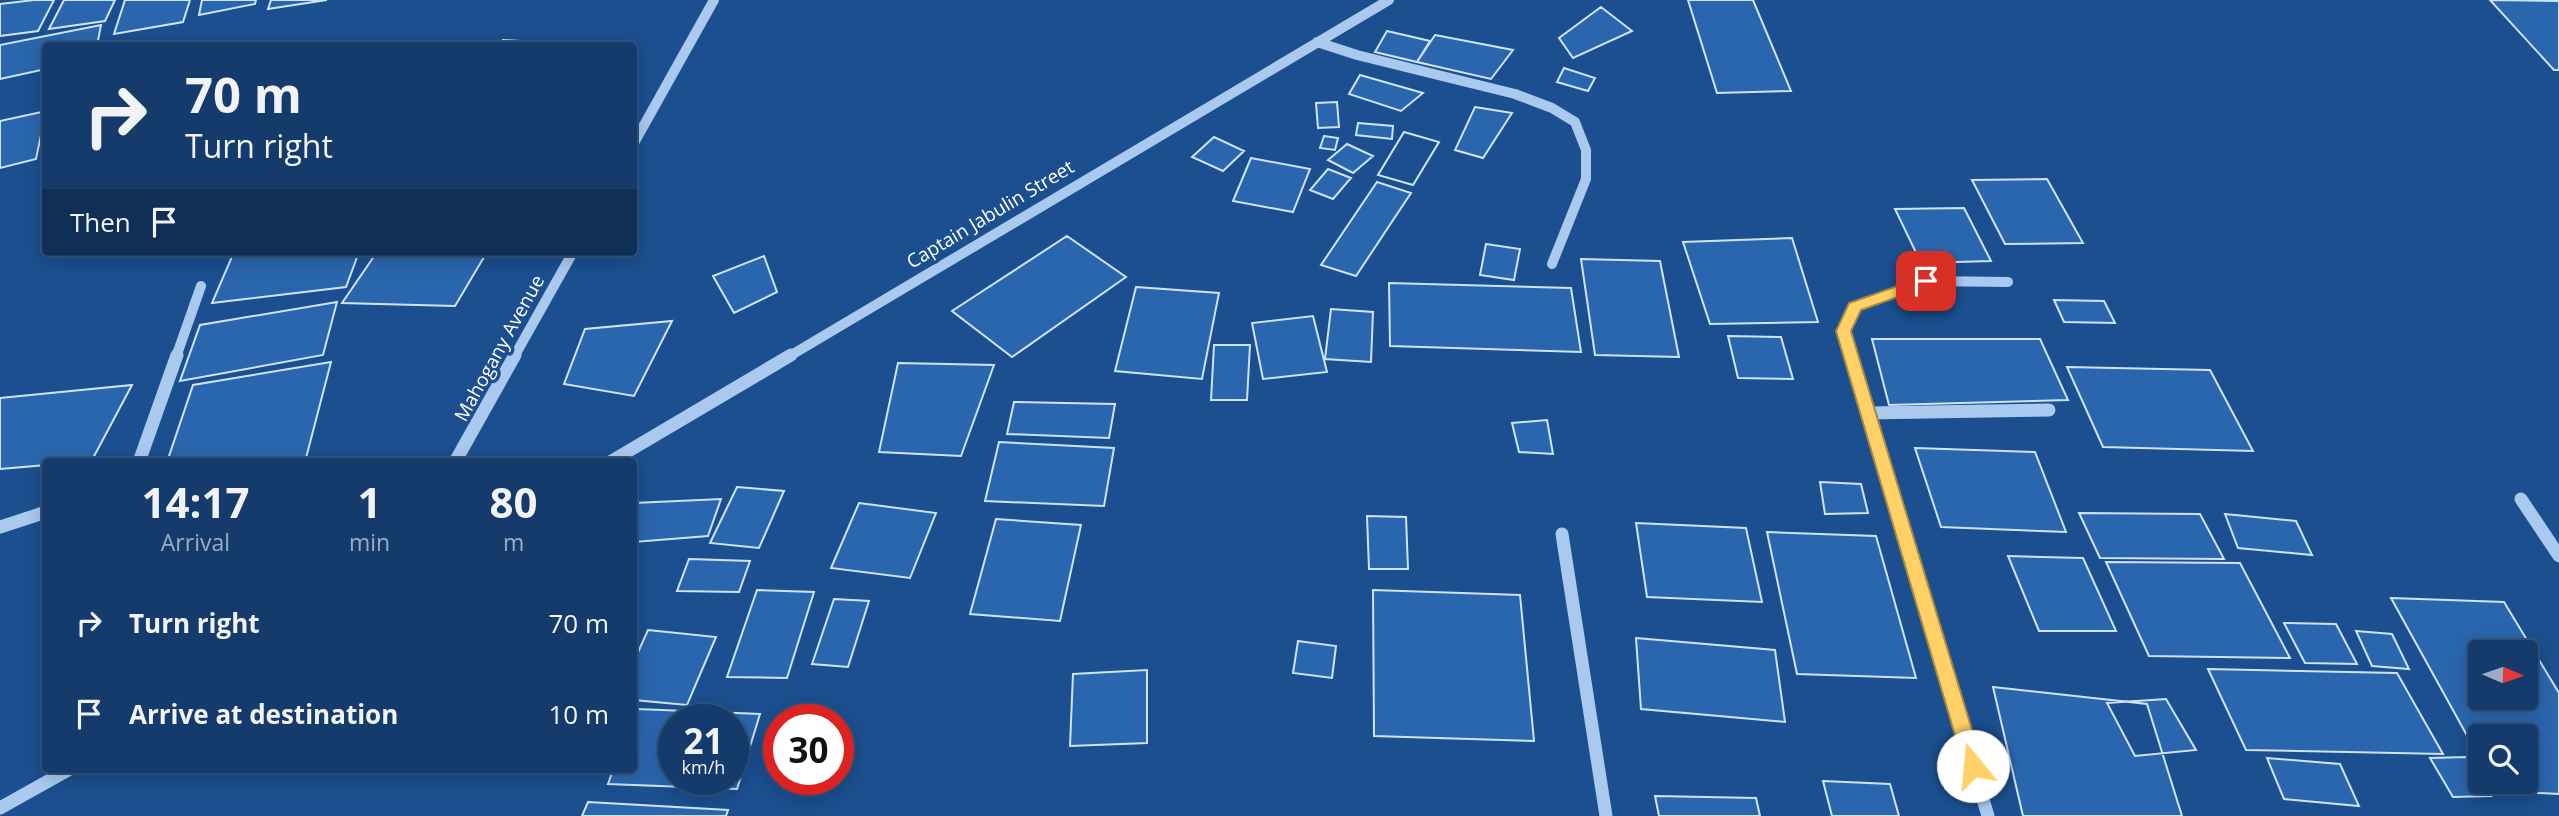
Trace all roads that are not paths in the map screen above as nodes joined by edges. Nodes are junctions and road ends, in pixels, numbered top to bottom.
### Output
1 (714, 0) edge
2 (1389, 0) edge
3 (1317, 42) junction
4 (637, 138) edge
5 (571, 256) edge
6 (1552, 264) dead end
7 (2008, 282) dead end
8 (201, 286) dead end
9 (2049, 410) dead end
10 (1868, 413) junction
11 (140, 458) edge
12 (457, 458) edge
13 (617, 458) edge
14 (2521, 499) dead end
15 (42, 513) edge
16 (0, 527) edge
17 (1562, 534) dead end
18 (2559, 556) edge
19 (63, 773) edge
20 (0, 808) edge
21 (1606, 816) edge
22 (1989, 816) edge

1 - 4 street
2 - 3 street, Captain Jabulin Street
3 - 6 street
3 - 13 street, Captain Jabulin Street
5 - 12 street, Mahogany Avenue
7 - 10 street
8 - 11 street
9 - 10 street
10 - 22 street
14 - 18 street
15 - 16 street
17 - 21 street
19 - 20 street

